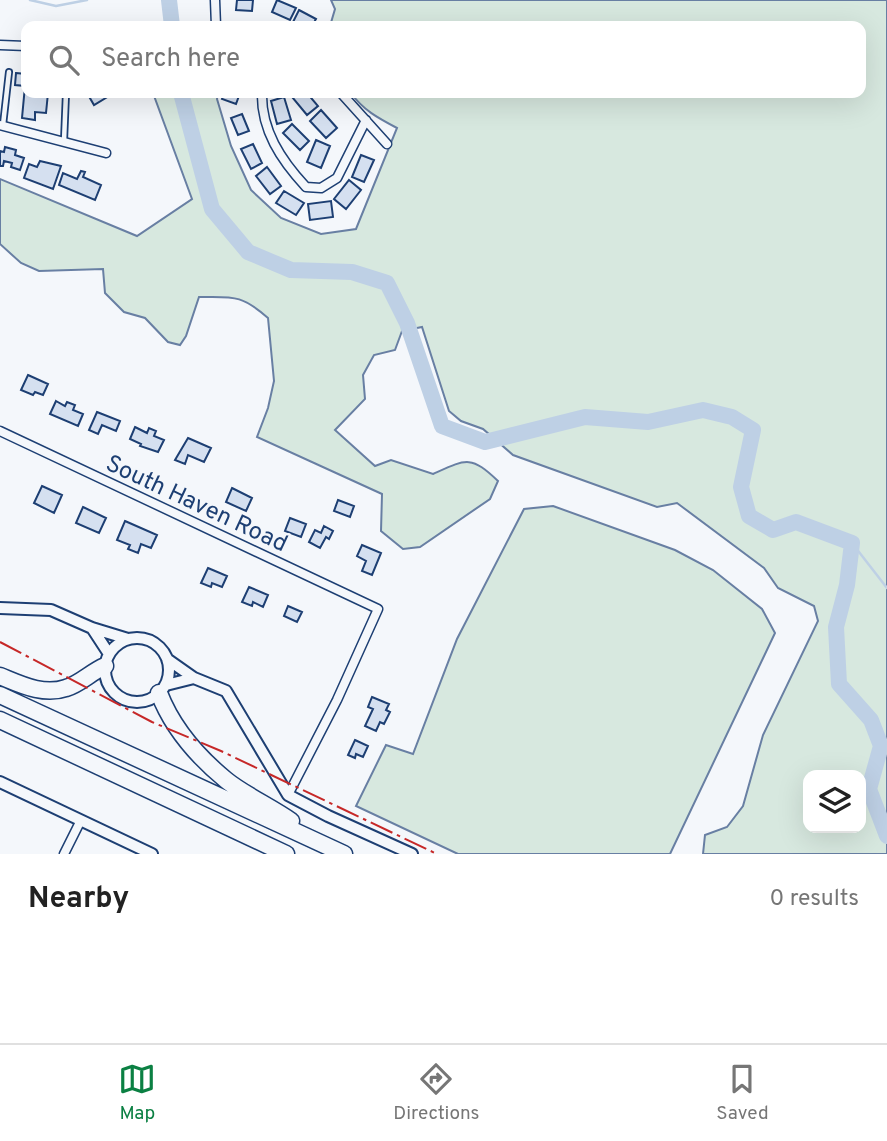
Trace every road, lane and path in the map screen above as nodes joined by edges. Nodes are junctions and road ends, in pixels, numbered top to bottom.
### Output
1 (215, 0) edge
2 (216, 21) edge
3 (0, 45) edge
4 (21, 46) edge
5 (9, 72) dead end
6 (66, 98) edge
7 (262, 98) edge
8 (346, 98) edge
9 (366, 120) junction
10 (2, 126) edge
11 (64, 142) junction
12 (387, 144) dead end
13 (106, 153) dead end
14 (0, 431) edge
15 (0, 608) edge
16 (92, 628) junction
17 (128, 639) junction
18 (167, 659) junction
19 (107, 660) junction
20 (0, 676) edge
21 (194, 678) junction
22 (163, 689) junction
23 (0, 695) edge
24 (0, 720) edge
25 (0, 782) edge
26 (288, 795) junction
27 (81, 820) junction
28 (337, 851) edge
29 (64, 854) edge
30 (152, 854) edge
31 (286, 854) edge
32 (412, 854) edge

1 - 2 street
3 - 4 street
5 - 10 lane
6 - 11 lane
7 - 9 street
8 - 9 street
9 - 12 street
10 - 11 street
11 - 13 street
14 - 26 street, South Haven Road
15 - 16 street
16 - 17 street
16 - 19 street
17 - 18 street
17 - 19 street
18 - 21 street
18 - 22 street
19 - 20 highway
19 - 22 street
21 - 22 street
21 - 26 street
22 - 28 highway
23 - 28 highway
24 - 31 highway
25 - 27 street
26 - 32 street
27 - 29 street
27 - 30 street

